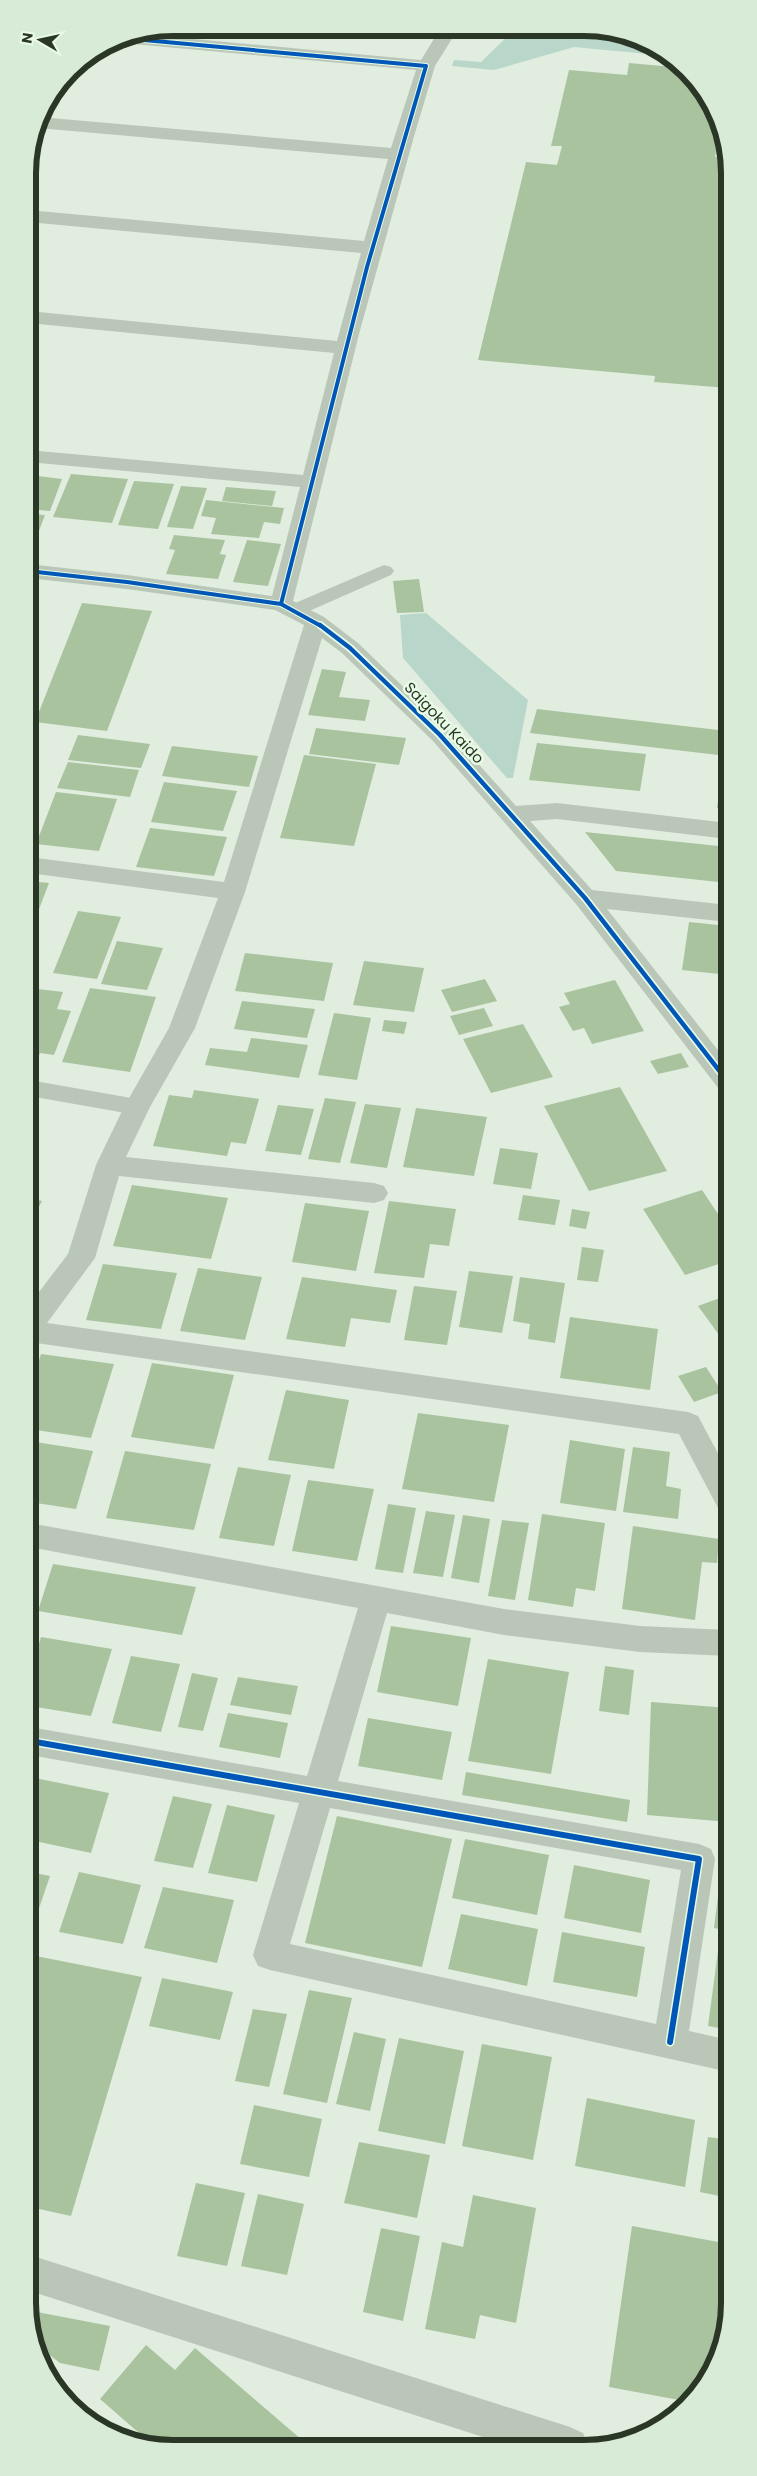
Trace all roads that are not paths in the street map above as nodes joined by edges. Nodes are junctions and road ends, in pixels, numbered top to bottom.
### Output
1 (445, 36) edge
2 (143, 40) edge
3 (426, 66) junction
4 (46, 123) edge
5 (397, 154) junction
6 (37, 217) edge
7 (372, 248) junction
8 (37, 318) edge
9 (346, 348) junction
10 (37, 457) edge
11 (312, 482) junction
12 (384, 571) dead end
13 (37, 572) edge
14 (287, 608) junction
15 (316, 622) junction
16 (511, 814) junction
17 (721, 830) edge
18 (37, 866) edge
19 (233, 892) junction
20 (585, 898) junction
21 (721, 913) edge
22 (721, 1072) edge
23 (37, 1089) edge
24 (137, 1107) junction
25 (109, 1165) junction
26 (374, 1193) dead end
27 (36, 1316) edge
28 (36, 1332) edge
29 (720, 1485) edge
30 (36, 1536) edge
31 (376, 1599) junction
32 (720, 1644) edge
33 (36, 1742) edge
34 (320, 1793) junction
35 (670, 2042) junction
36 (720, 2054) edge
37 (36, 2275) edge
38 (551, 2440) edge

1 - 3 street
2 - 3 street
3 - 5 street
4 - 5 street
5 - 7 street
6 - 7 street
7 - 9 street
8 - 9 street
9 - 11 street
10 - 11 street
11 - 14 street
12 - 14 lane
13 - 14 street, Saigoku Kaido
14 - 15 street, Saigoku Kaido
15 - 16 street, Saigoku Kaido
15 - 19 street
16 - 17 street
16 - 20 street, Saigoku Kaido
18 - 19 street
19 - 24 street
20 - 21 street
20 - 22 street, Saigoku Kaido
23 - 24 lane
24 - 25 street
25 - 26 street
25 - 27 street
28 - 29 street
30 - 31 street
31 - 32 street
31 - 34 street
33 - 34 street
34 - 35 street
34 - 35 street
35 - 36 street
37 - 38 street

